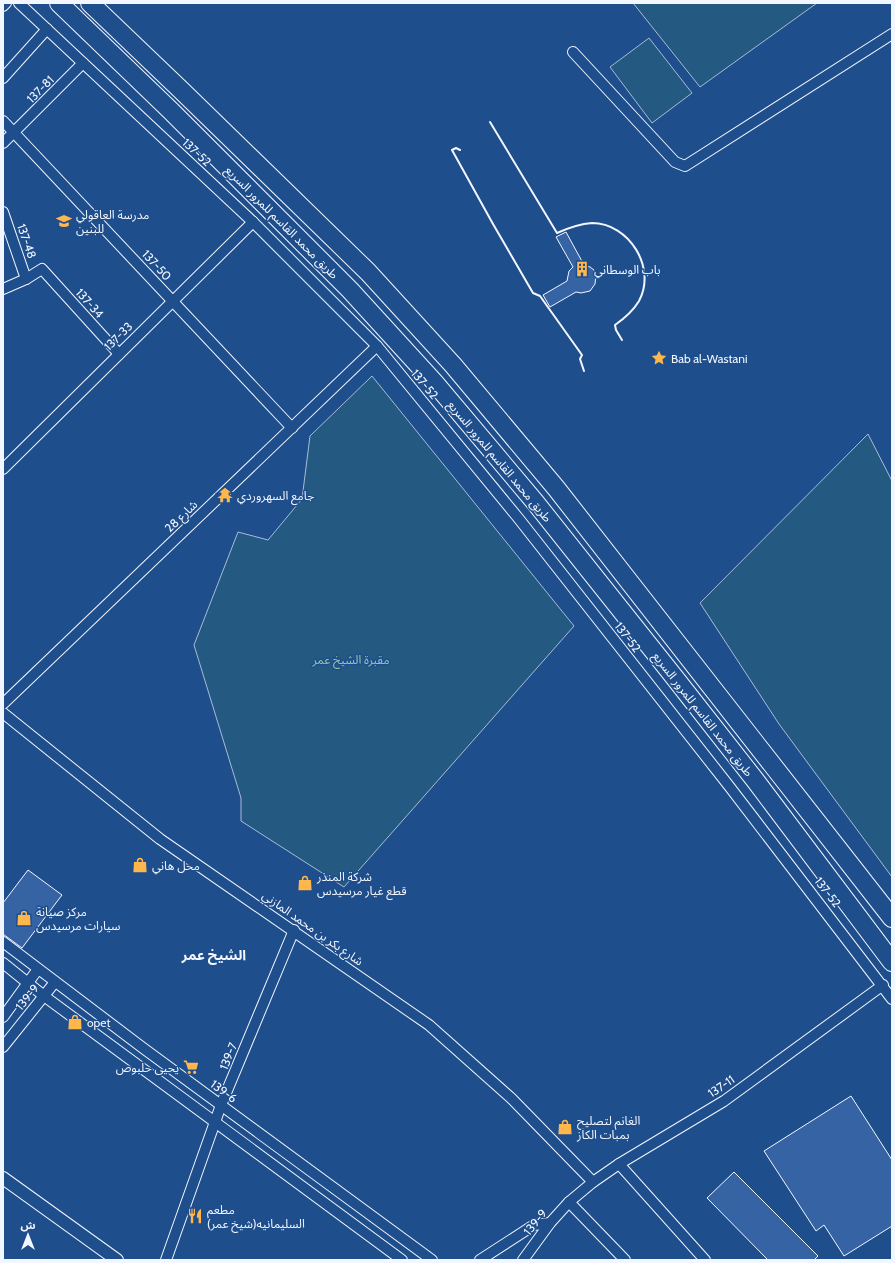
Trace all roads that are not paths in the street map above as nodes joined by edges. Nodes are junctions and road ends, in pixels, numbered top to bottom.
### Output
1 (6, 3) edge
2 (19, 3) edge
3 (59, 3) edge
4 (90, 3) edge
5 (3, 6) edge
6 (47, 29) junction
7 (892, 34) edge
8 (573, 52) dead end
9 (83, 63) junction
10 (3, 78) edge
11 (3, 120) edge
12 (14, 132) junction
13 (3, 143) edge
14 (4, 217) edge
15 (253, 222) junction
16 (26, 279) junction
17 (3, 290) edge
18 (172, 301) junction
19 (377, 346) junction
20 (119, 354) junction
21 (292, 428) junction
22 (3, 469) edge
23 (3, 704) edge
24 (3, 713) edge
25 (892, 918) edge
26 (294, 930) junction
27 (3, 942) edge
28 (892, 962) edge
29 (3, 963) edge
30 (38, 969) junction
31 (55, 982) junction
32 (28, 983) junction
33 (883, 985) junction
34 (44, 996) junction
35 (892, 999) edge
36 (3, 1017) edge
37 (3, 1047) edge
38 (222, 1105) junction
39 (215, 1122) junction
40 (619, 1164) junction
41 (3, 1178) edge
42 (593, 1182) junction
43 (569, 1202) junction
44 (550, 1223) junction
45 (117, 1260) edge
46 (166, 1260) edge
47 (402, 1260) edge
48 (432, 1260) edge
49 (480, 1260) edge
50 (523, 1260) edge
51 (625, 1260) edge
52 (705, 1260) edge

1 - 5 street
2 - 6 street, 137-52
3 - 28 highway, طريق محمد القاسم للمرور السريع
4 - 25 highway, طريق محمد القاسم للمرور السريع
6 - 9 street, 137-52
6 - 10 street
7 - 8 street
9 - 12 street, 137-81
9 - 15 street, 137-52
11 - 12 street, 137-50
12 - 13 street, 137-81
12 - 18 street, 137-50
14 - 16 street, 137-48
15 - 18 street, 137-33
15 - 19 street, 137-52
16 - 17 street
16 - 20 street, 137-34
18 - 20 street, 137-33
18 - 21 street, 137-50
19 - 21 street, شارع 28
19 - 33 street, 137-52
20 - 22 street, 137-33
21 - 23 street, شارع 28
24 - 26 street, شارع بكر بن محمد المازني
26 - 38 street, 139-7
26 - 42 street, شارع بكر بن محمد المازني
27 - 30 street, 139-6
29 - 32 street
30 - 31 street, 139-6
30 - 32 street, 139-9
31 - 34 street, 139-9
31 - 38 street, 139-6
32 - 34 street
32 - 36 street, 139-9
33 - 35 street, 137-52
33 - 40 street, 137-11
34 - 37 street, 139-9
34 - 39 street
38 - 39 street, 139-7
38 - 48 street, 139-6
39 - 46 street, 139-7
39 - 47 street
40 - 42 street, 137-11
40 - 52 street
41 - 45 street
42 - 43 street, 137-11
43 - 44 street, 139-9
43 - 51 street
44 - 49 street
44 - 50 street, 139-9

